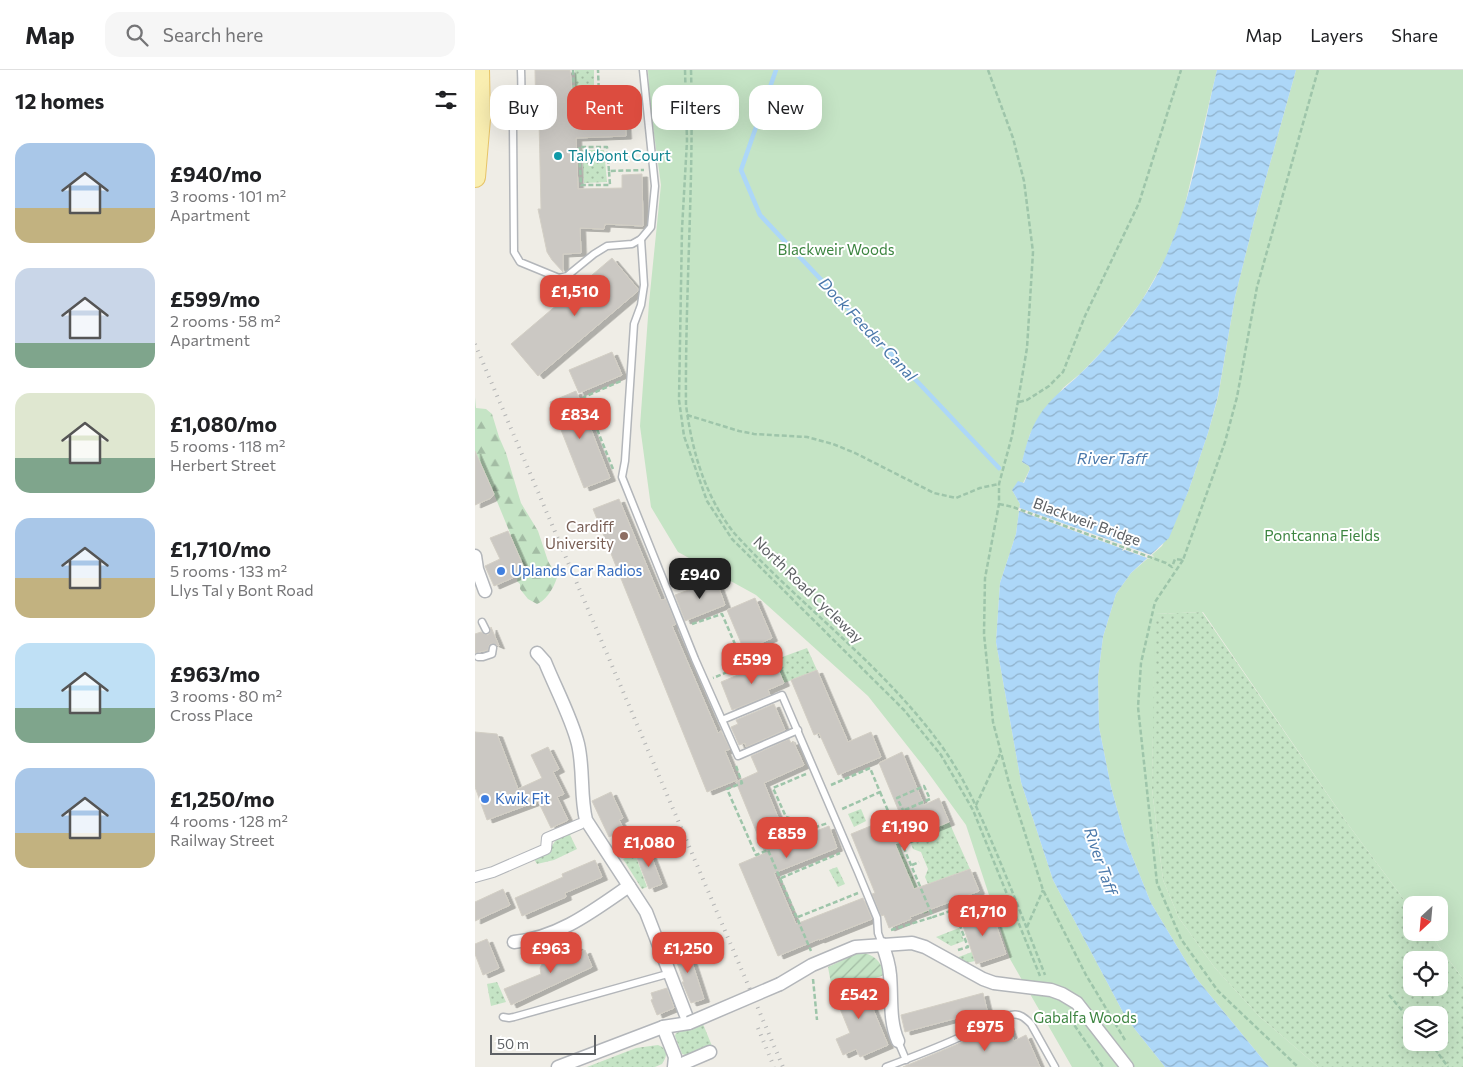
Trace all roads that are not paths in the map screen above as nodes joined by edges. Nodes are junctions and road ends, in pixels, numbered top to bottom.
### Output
1 (479, 70) edge
2 (521, 70) edge
3 (643, 70) edge
4 (475, 177) edge
5 (641, 239) junction
6 (475, 556) edge
7 (485, 591) dead end
8 (482, 622) dead end
9 (486, 630) dead end
10 (493, 648) dead end
11 (537, 653) dead end
12 (478, 657) dead end
13 (722, 720) junction
14 (798, 730) junction
15 (580, 824) dead end
16 (475, 877) edge
17 (629, 886) junction
18 (514, 942) dead end
19 (882, 944) junction
20 (671, 973) junction
21 (503, 1016) dead end
22 (689, 1023) junction
23 (663, 1028) junction
24 (898, 1042) joint
25 (710, 1052) dead end
26 (905, 1060) junction
27 (557, 1067) edge
28 (675, 1067) edge
29 (886, 1067) edge
30 (1055, 1067) edge
31 (1127, 1067) edge

1 - 4 main road
2 - 5 lane
3 - 5 lane
5 - 13 lane
6 - 7 street
8 - 9 lane
10 - 12 lane
11 - 17 street
13 - 14 lane
13 - 14 lane
14 - 19 lane
15 - 16 street
17 - 18 street
17 - 20 street
19 - 22 street, bridge
19 - 24 street
19 - 31 street
20 - 21 lane
20 - 22 street
22 - 23 street
23 - 27 street
23 - 28 street
24 - 26 lane
25 - 28 street
26 - 29 lane
26 - 30 lane

